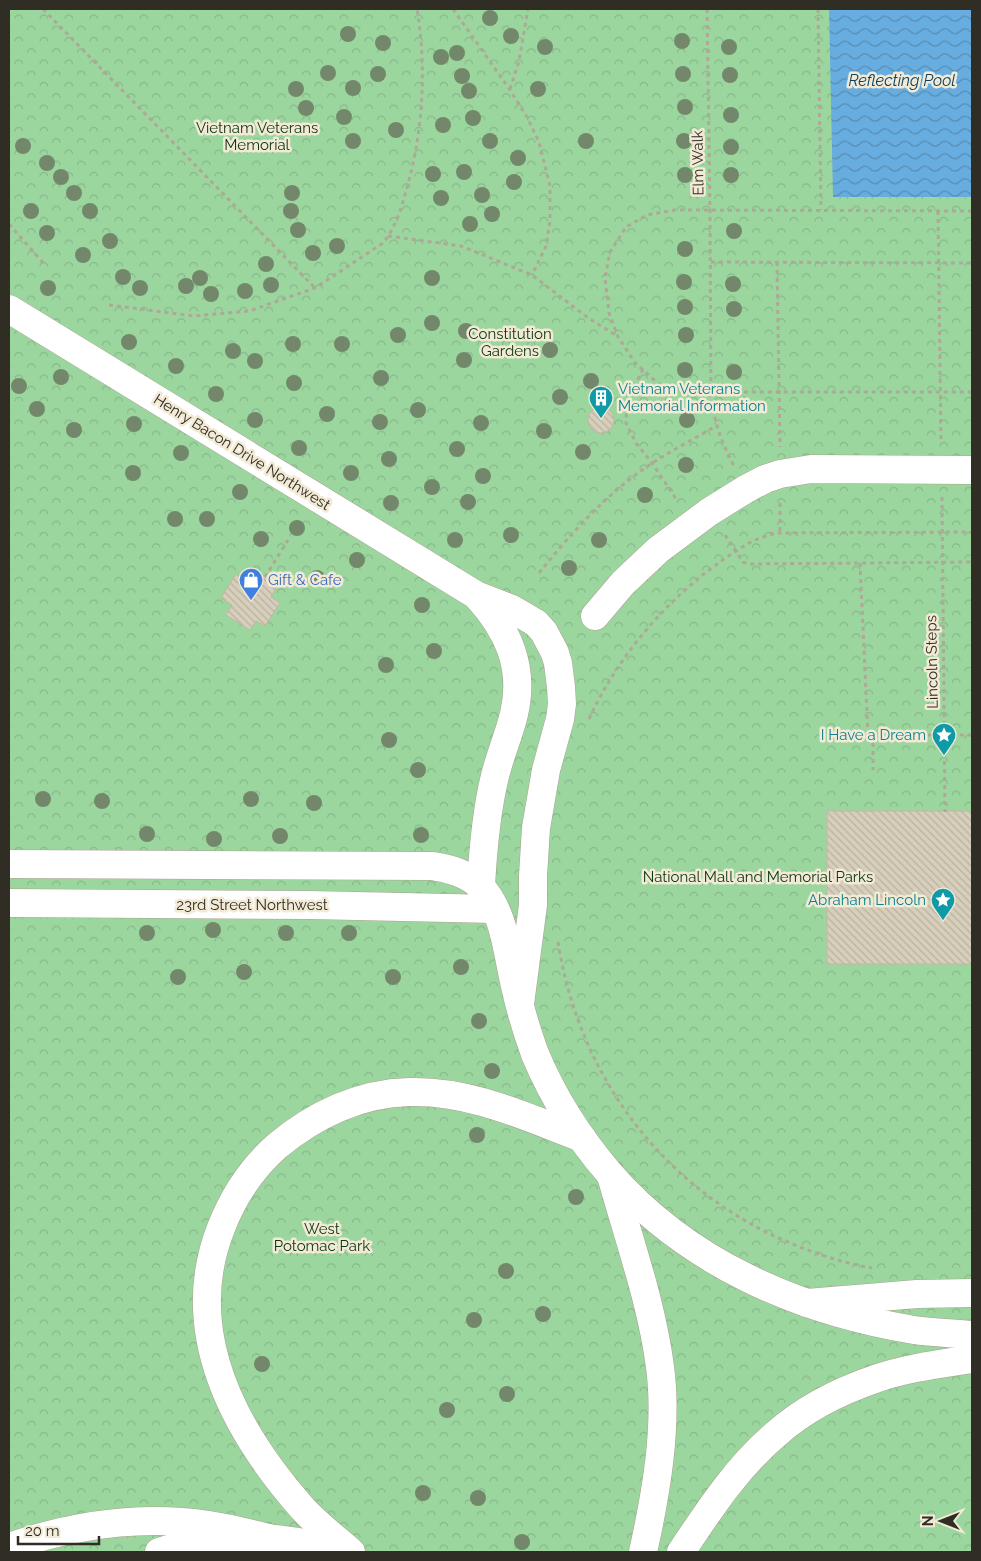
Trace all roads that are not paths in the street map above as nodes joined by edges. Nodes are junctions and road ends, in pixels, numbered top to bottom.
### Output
1 (9, 309) edge
2 (972, 470) edge
3 (476, 595) junction
4 (595, 616) dead end
5 (9, 864) edge
6 (481, 886) junction
7 (9, 904) edge
8 (495, 909) junction
9 (520, 1006) junction
10 (582, 1138) junction
11 (610, 1175) junction
12 (972, 1293) edge
13 (807, 1303) junction
14 (972, 1335) edge
15 (972, 1359) edge
16 (273, 1539) junction
17 (9, 1547) edge
18 (159, 1552) edge
19 (340, 1552) edge
20 (351, 1552) edge
21 (642, 1552) edge
22 (681, 1552) edge

1 - 3 main road, Henry Bacon Drive Northwest
2 - 4 main road
3 - 6 main road
3 - 9 main road
5 - 6 main road
6 - 8 main road
7 - 8 main road, 23rd Street Northwest
8 - 9 main road
9 - 10 main road
10 - 11 main road
10 - 20 main road
11 - 13 main road
11 - 21 main road
12 - 13 main road
13 - 14 main road
15 - 22 main road
16 - 17 main road
16 - 18 main road
16 - 19 main road

